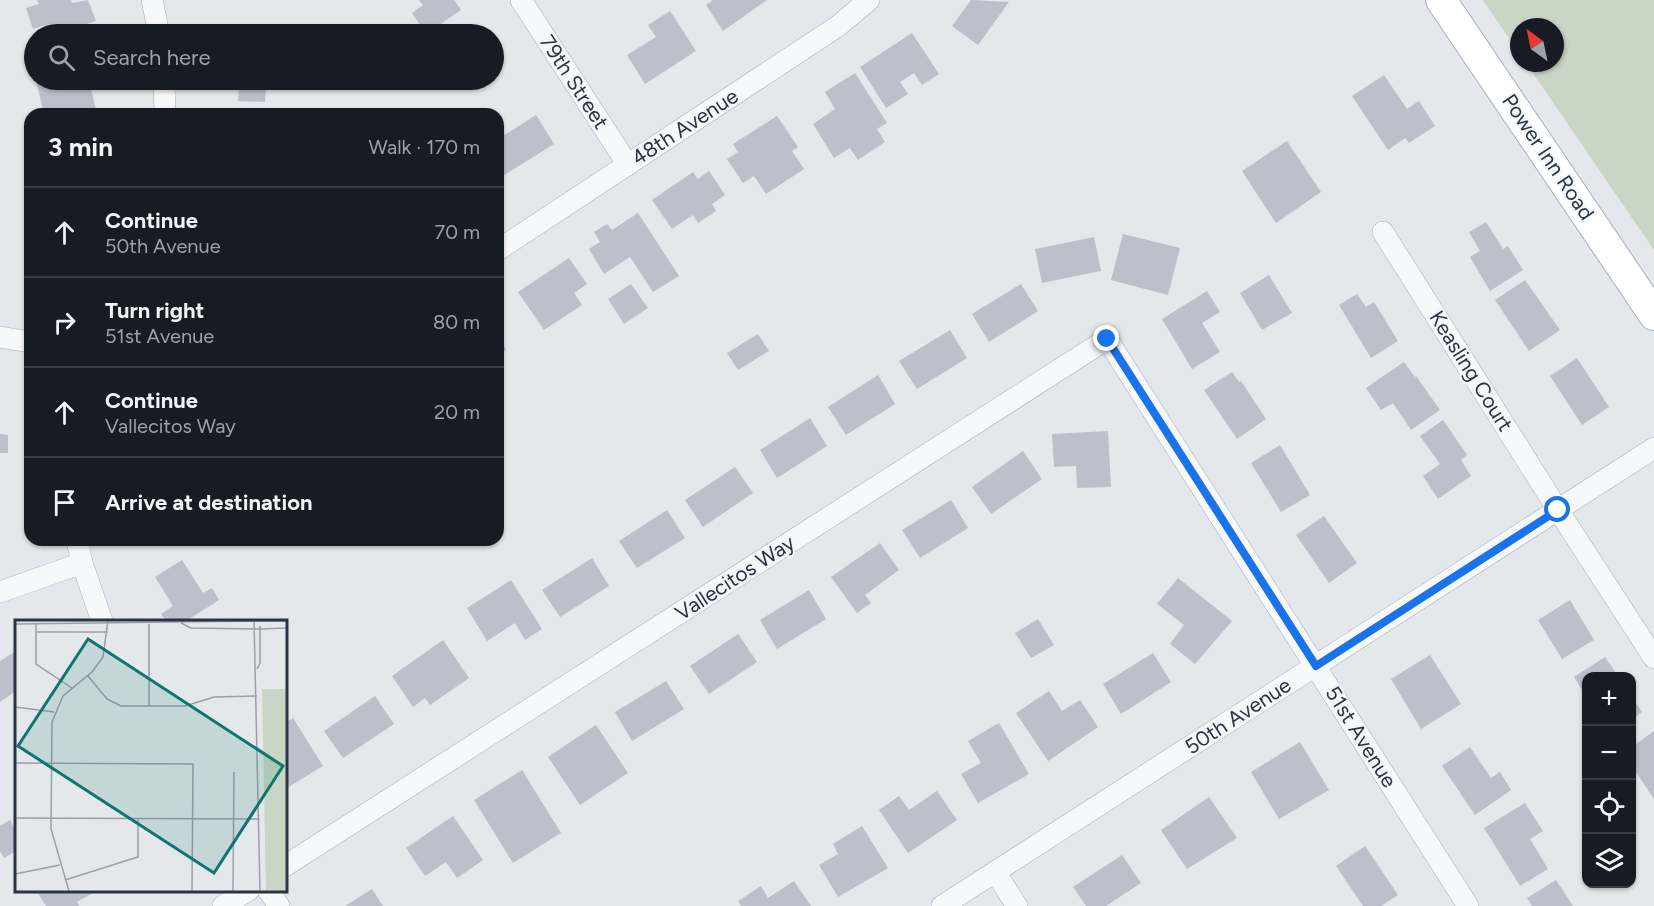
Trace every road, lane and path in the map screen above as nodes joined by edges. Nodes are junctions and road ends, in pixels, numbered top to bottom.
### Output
1 (152, 0) edge
2 (521, 0) edge
3 (869, 0) edge
4 (1441, 0) edge
5 (157, 24) edge
6 (164, 90) edge
7 (165, 108) edge
8 (628, 165) junction
9 (1383, 232) dead end
10 (504, 246) edge
11 (1654, 315) edge
12 (0, 337) edge
13 (24, 341) edge
14 (1157, 417) joint
15 (1654, 448) edge
16 (1558, 510) junction
17 (78, 546) edge
18 (82, 563) junction
19 (0, 592) edge
20 (102, 620) edge
21 (1654, 658) edge
22 (1316, 666) junction
23 (286, 865) edge
24 (995, 872) junction
25 (247, 891) edge
26 (269, 891) edge
27 (223, 906) edge
28 (279, 906) edge
29 (942, 906) edge
30 (1017, 906) edge
31 (1468, 906) edge

1 - 5 street
2 - 8 street, 79th Street
3 - 8 street, 48th Avenue
4 - 11 main road, Power Inn Road
6 - 7 street
8 - 10 street, 48th Avenue
9 - 16 street, Keasling Court
12 - 13 street
14 - 22 street, 51st Avenue
14 - 23 street, Vallecitos Way
15 - 16 street, 50th Avenue
16 - 21 street, Keasling Court
16 - 22 street, 50th Avenue
17 - 18 street
18 - 19 street
18 - 20 street
22 - 24 street, 50th Avenue
22 - 31 street, 51st Avenue
24 - 29 street, 50th Avenue
24 - 30 street
25 - 27 street
26 - 28 street

